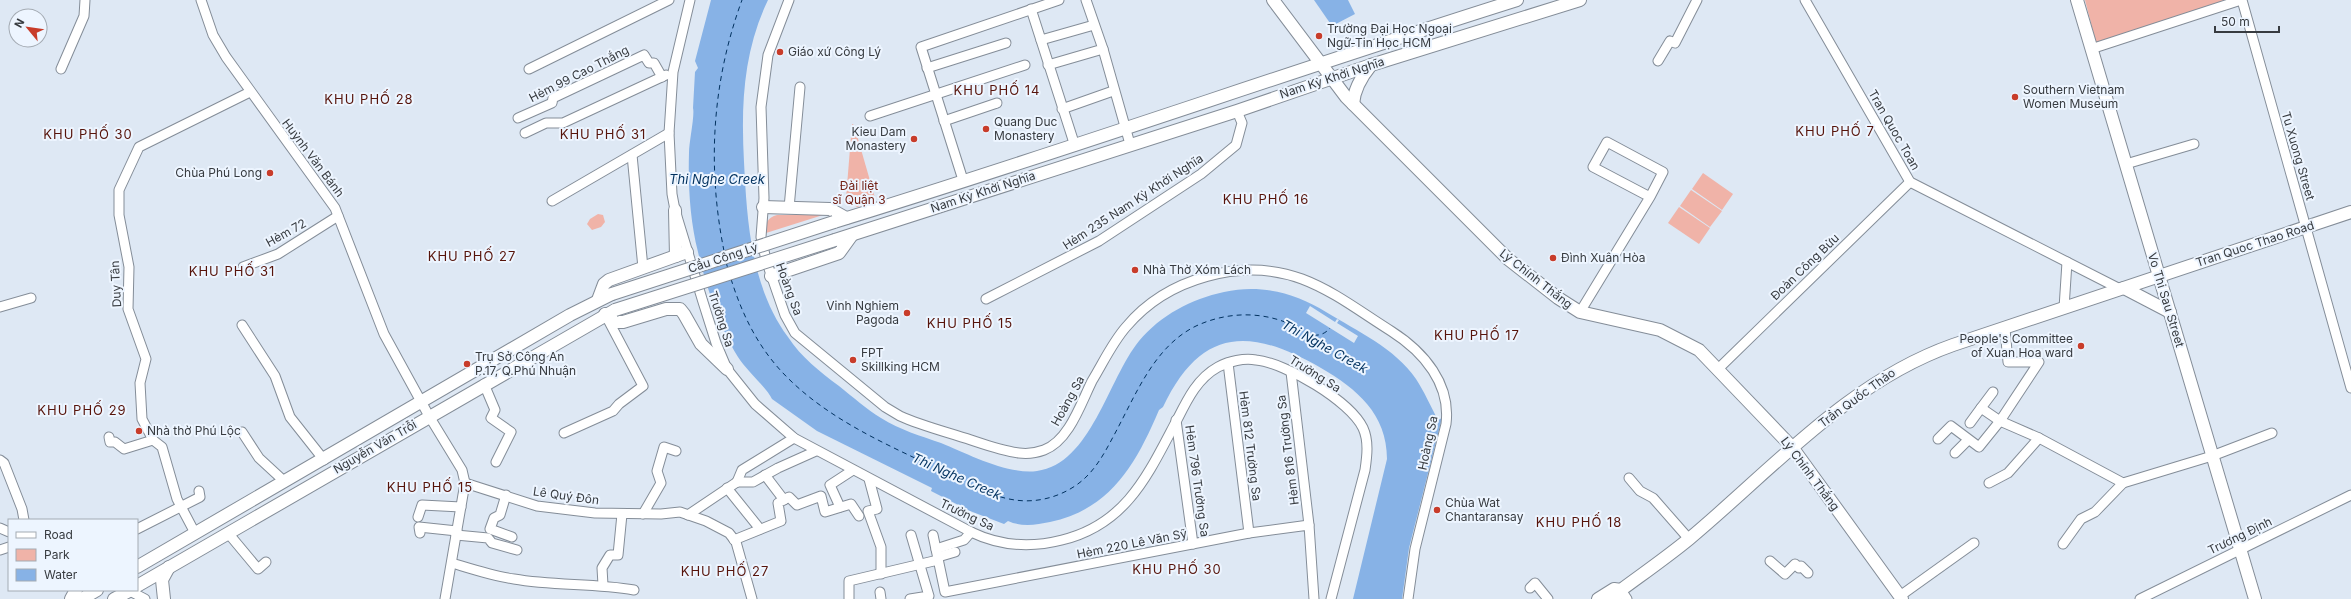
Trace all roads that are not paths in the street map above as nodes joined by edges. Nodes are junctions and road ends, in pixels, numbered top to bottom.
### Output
1 (85, 0) edge
2 (201, 0) edge
3 (668, 0) edge
4 (690, 0) edge
5 (789, 0) edge
6 (1059, 0) edge
7 (1086, 0) edge
8 (1272, 0) edge
9 (1516, 0) edge
10 (1580, 0) edge
11 (1697, 0) edge
12 (1805, 0) edge
13 (2077, 0) edge
14 (2242, 0) edge
15 (1031, 9) junction
16 (1094, 24) junction
17 (1041, 40) junction
18 (1006, 43) dead end
19 (1103, 49) junction
20 (2091, 49) junction
21 (1658, 61) dead end
22 (1320, 62) junction
23 (1025, 65) dead end
24 (1048, 65) junction
25 (1371, 65) junction
26 (927, 68) junction
27 (61, 69) dead end
28 (529, 69) dead end
29 (673, 72) junction
30 (662, 77) junction
31 (1332, 78) junction
32 (800, 87) dead end
33 (1113, 91) junction
34 (250, 92) junction
35 (935, 94) junction
36 (997, 103) dead end
37 (1353, 104) junction
38 (1062, 109) junction
39 (1237, 111) junction
40 (870, 116) dead end
41 (518, 118) dead end
42 (944, 121) junction
43 (1125, 129) junction
44 (525, 133) dead end
45 (669, 133) junction
46 (1130, 144) junction
47 (2194, 144) dead end
48 (1075, 146) junction
49 (632, 155) junction
50 (2126, 164) junction
51 (963, 180) junction
52 (1910, 182) junction
53 (1650, 197) junction
54 (552, 201) dead end
55 (763, 207) junction
56 (881, 207) junction
57 (789, 208) junction
58 (675, 210) junction
59 (2351, 212) edge
60 (338, 216) junction
61 (846, 218) junction
62 (834, 222) joint
63 (882, 225) junction
64 (2306, 228) junction
65 (852, 235) junction
66 (836, 240) joint
67 (687, 252) junction
68 (676, 256) junction
69 (2067, 262) junction
70 (243, 267) dead end
71 (643, 268) junction
72 (2159, 275) junction
73 (771, 276) junction
74 (2122, 289) junction
75 (612, 294) joint
76 (31, 298) dead end
77 (986, 299) dead end
78 (598, 300) junction
79 (0, 307) edge
80 (2064, 308) junction
81 (610, 312) junction
82 (1580, 312) junction
83 (2170, 312) junction
84 (242, 325) dead end
85 (2004, 329) junction
86 (1228, 363) junction
87 (727, 369) junction
88 (1718, 370) junction
89 (1291, 372) junction
90 (484, 384) junction
91 (2351, 388) edge
92 (1993, 392) dead end
93 (422, 403) junction
94 (1981, 408) junction
95 (429, 416) junction
96 (1176, 420) junction
97 (2000, 422) junction
98 (1970, 423) dead end
99 (242, 432) dead end
100 (564, 433) dead end
101 (2272, 433) dead end
102 (109, 437) dead end
103 (794, 438) junction
104 (2039, 438) junction
105 (1938, 439) dead end
106 (153, 440) junction
107 (1968, 440) junction
108 (1792, 447) junction
109 (676, 451) dead end
110 (816, 451) junction
111 (1955, 453) dead end
112 (2212, 456) junction
113 (0, 460) edge
114 (324, 460) junction
115 (496, 462) dead end
116 (853, 470) junction
117 (765, 475) junction
118 (1629, 478) dead end
119 (869, 479) junction
120 (285, 482) junction
121 (737, 482) junction
122 (465, 483) junction
123 (1989, 483) dead end
124 (2123, 483) junction
125 (727, 488) junction
126 (199, 491) dead end
127 (506, 495) junction
128 (2351, 495) edge
129 (784, 500) junction
130 (180, 507) junction
131 (840, 507) junction
132 (461, 508) junction
133 (622, 514) junction
134 (643, 514) junction
135 (688, 515) junction
136 (858, 516) dead end
137 (418, 517) dead end
138 (24, 519) edge
139 (1309, 526) junction
140 (138, 528) edge
141 (760, 529) junction
142 (971, 532) junction
143 (195, 533) junction
144 (228, 533) junction
145 (420, 533) dead end
146 (456, 533) junction
147 (1249, 533) junction
148 (911, 535) dead end
149 (933, 536) dead end
150 (512, 537) dead end
151 (1688, 539) junction
152 (734, 540) junction
153 (1974, 543) dead end
154 (1193, 544) junction
155 (2063, 544) dead end
156 (2240, 549) junction
157 (517, 550) dead end
158 (955, 552) dead end
159 (937, 555) junction
160 (1770, 561) dead end
161 (266, 562) dead end
162 (452, 564) junction
163 (921, 564) junction
164 (171, 565) junction
165 (138, 566) edge
166 (1808, 573) dead end
167 (881, 574) junction
168 (138, 585) edge
169 (603, 585) junction
170 (1530, 588) dead end
171 (634, 590) dead end
172 (95, 591) edge
173 (128, 591) edge
174 (134, 591) edge
175 (1621, 596) edge
176 (1901, 598) edge
177 (82, 599) edge
178 (114, 599) edge
179 (145, 599) edge
180 (164, 599) edge
181 (445, 599) edge
182 (752, 599) edge
183 (849, 599) edge
184 (910, 599) edge
185 (1314, 599) edge
186 (1331, 599) edge
187 (1408, 599) edge
188 (1548, 599) edge
189 (1598, 599) edge
190 (2140, 599) edge
191 (2255, 599) edge

1 - 27 street
2 - 34 street, Huỳnh Văn Bánh
3 - 28 street
4 - 29 street, Trường Sa
5 - 55 street, Hoàng Sa
6 - 15 street
7 - 16 street
8 - 22 main road
9 - 22 main road, Nam Kỳ Khởi Nghĩa
10 - 25 main road, Nam Kỳ Khởi Nghĩa
11 - 21 street
12 - 52 street, Tran Quoc Toan
13 - 20 main road, Vo Thi Sau Street
14 - 20 street
14 - 64 street, Tu Xuong Street
15 - 17 street
15 - 26 street
16 - 17 street
16 - 19 street
17 - 24 street
18 - 26 street
19 - 24 street
19 - 33 street
20 - 50 main road, Vo Thi Sau Street
22 - 31 main road, Lý Chính Thắng
22 - 43 main road, Nam Kỳ Khởi Nghĩa
23 - 35 street
24 - 38 street
25 - 31 main road, Nam Kỳ Khởi Nghĩa
25 - 37 main road
26 - 35 street
29 - 30 street
29 - 45 street, Trường Sa
30 - 41 street, Hẻm 99 Cao Thắng
30 - 44 street
31 - 37 main road, Lý Chính Thắng
31 - 39 main road, Nam Kỳ Khởi Nghĩa
32 - 57 street
33 - 38 street
33 - 43 street
34 - 60 street, Huỳnh Văn Bánh
34 - 106 street, Duy Tân
35 - 40 street
35 - 42 street
36 - 42 street
37 - 82 main road, Lý Chính Thắng
38 - 48 street
39 - 46 main road, Nam Kỳ Khởi Nghĩa
39 - 77 street, Hẻm 235 Nam Kỳ Khởi Nghĩa
42 - 51 street
43 - 46 street
43 - 48 main road, Nam Kỳ Khởi Nghĩa
45 - 49 street
45 - 58 street, Trường Sa
46 - 63 main road, Nam Kỳ Khởi Nghĩa
47 - 50 street
48 - 51 main road, Nam Kỳ Khởi Nghĩa
49 - 54 street
49 - 71 street
50 - 72 main road, Vo Thi Sau Street
51 - 56 main road, Nam Kỳ Khởi Nghĩa
52 - 69 street, Tran Quoc Toan
52 - 88 street, Đoàn Công Bửu
53 - 53 street
53 - 82 street
55 - 57 main road
55 - 73 street, Hoàng Sa
56 - 61 main road, Nam Kỳ Khởi Nghĩa
56 - 63 main road
57 - 61 main road
58 - 67 street, Trường Sa
58 - 68 main road
59 - 64 main road, Tran Quoc Thao Road
60 - 70 street, Hẻm 72
60 - 93 street, Huỳnh Văn Bánh
61 - 62 main road, Nam Kỳ Khởi Nghĩa
62 - 75 main road, Cầu Công Lý, bridge
63 - 65 main road, Nam Kỳ Khởi Nghĩa
64 - 72 main road, Tran Quoc Thao Road
64 - 91 street, Tu Xuong Street
65 - 66 main road, Nam Kỳ Khởi Nghĩa
65 - 73 main road
66 - 81 main road, Cầu Công Lý, bridge
67 - 68 main road
67 - 87 street, Trường Sa
68 - 71 main road
69 - 74 street, Tran Quoc Toan
69 - 80 street
71 - 78 main road
72 - 74 main road, Trần Quốc Thảo
72 - 83 main road, Vo Thi Sau Street
73 - 187 street, Hoàng Sa
74 - 80 main road, Trần Quốc Thảo
74 - 83 main road
75 - 78 main road, Nguyễn Văn Trỗi
76 - 79 street
78 - 93 main road, Nguyễn Văn Trỗi
80 - 85 main road, Trần Quốc Thảo
81 - 87 main road
81 - 90 main road, Nguyễn Văn Trỗi
81 - 100 street
82 - 88 main road, Lý Chính Thắng
83 - 112 main road, Vo Thi Sau Street
84 - 114 street
85 - 97 street
85 - 108 main road, Trần Quốc Thảo
86 - 89 street, Trường Sa
86 - 96 street, Trường Sa
86 - 147 street, Hẻm 812 Trường Sa
87 - 103 street, Trường Sa
88 - 108 main road, Lý Chính Thắng
89 - 139 street, Hẻm 816 Trường Sa
89 - 186 street, Trường Sa
90 - 95 main road, Nguyễn Văn Trỗi
90 - 115 street
92 - 94 street
93 - 95 street, Huỳnh Văn Bánh
93 - 114 main road, Nguyễn Văn Trỗi
94 - 97 street
94 - 98 street
95 - 122 street
95 - 144 main road, Nguyễn Văn Trỗi
96 - 142 street, Trường Sa
96 - 154 street, Hẻm 796 Trường Sa
97 - 104 street
97 - 107 street
99 - 120 street
101 - 112 street
102 - 106 street
103 - 110 street, Trường Sa
103 - 121 street
104 - 123 street
104 - 124 street
105 - 107 street
106 - 130 street, Duy Tân
107 - 111 street
108 - 151 main road, Trần Quốc Thảo
108 - 176 main road, Lý Chính Thắng
109 - 134 street
110 - 116 street, Trường Sa
110 - 117 street
112 - 124 street
112 - 156 main road, Vo Thi Sau Street
113 - 138 street
114 - 120 main road, Nguyễn Văn Trỗi
116 - 119 street, Trường Sa
116 - 131 street
117 - 121 street
117 - 129 street
118 - 151 street
119 - 142 street, Trường Sa
119 - 167 street
120 - 143 main road, Nguyễn Văn Trỗi
121 - 125 street
122 - 127 street, Lê Quý Ðôn
122 - 132 street
124 - 155 street
125 - 135 street
125 - 141 street
126 - 130 street
127 - 133 street, Lê Quý Ðôn
127 - 150 street
128 - 156 street, Trương Định
129 - 131 street
129 - 141 street
130 - 140 street
130 - 143 street, Duy Tân
131 - 136 street
132 - 137 street
132 - 146 street
133 - 134 street, Lê Quý Ðôn
133 - 169 street
134 - 135 street, Lê Quý Ðôn
135 - 152 street, Lê Quý Ðôn
139 - 147 street, Hẻm 220 Lê Văn Sỹ
139 - 185 street
141 - 152 street
142 - 159 street
143 - 165 main road, Nguyễn Văn Trỗi
144 - 161 street
144 - 164 main road, Nguyễn Văn Trỗi
145 - 146 street
146 - 157 street
146 - 162 street
147 - 154 street, Hẻm 220 Lê Văn Sỹ
148 - 163 street
149 - 159 street, Hẻm 220 Lê Văn Sỹ
151 - 175 main road, Trần Quốc Thảo
152 - 182 street
153 - 176 street
154 - 159 street, Hẻm 220 Lê Văn Sỹ
156 - 190 street, Trương Định
156 - 191 main road, Vo Thi Sau Street
158 - 159 street
159 - 163 street
160 - 166 street
162 - 169 street
162 - 181 street
163 - 167 street
163 - 184 street
164 - 168 main road, Nguyễn Văn Trỗi
164 - 180 main road
167 - 183 street
169 - 171 street
170 - 188 street
172 - 177 main road
173 - 178 main road, Nguyễn Văn Trỗi
174 - 179 street
175 - 189 main road, Trần Quốc Thảo

